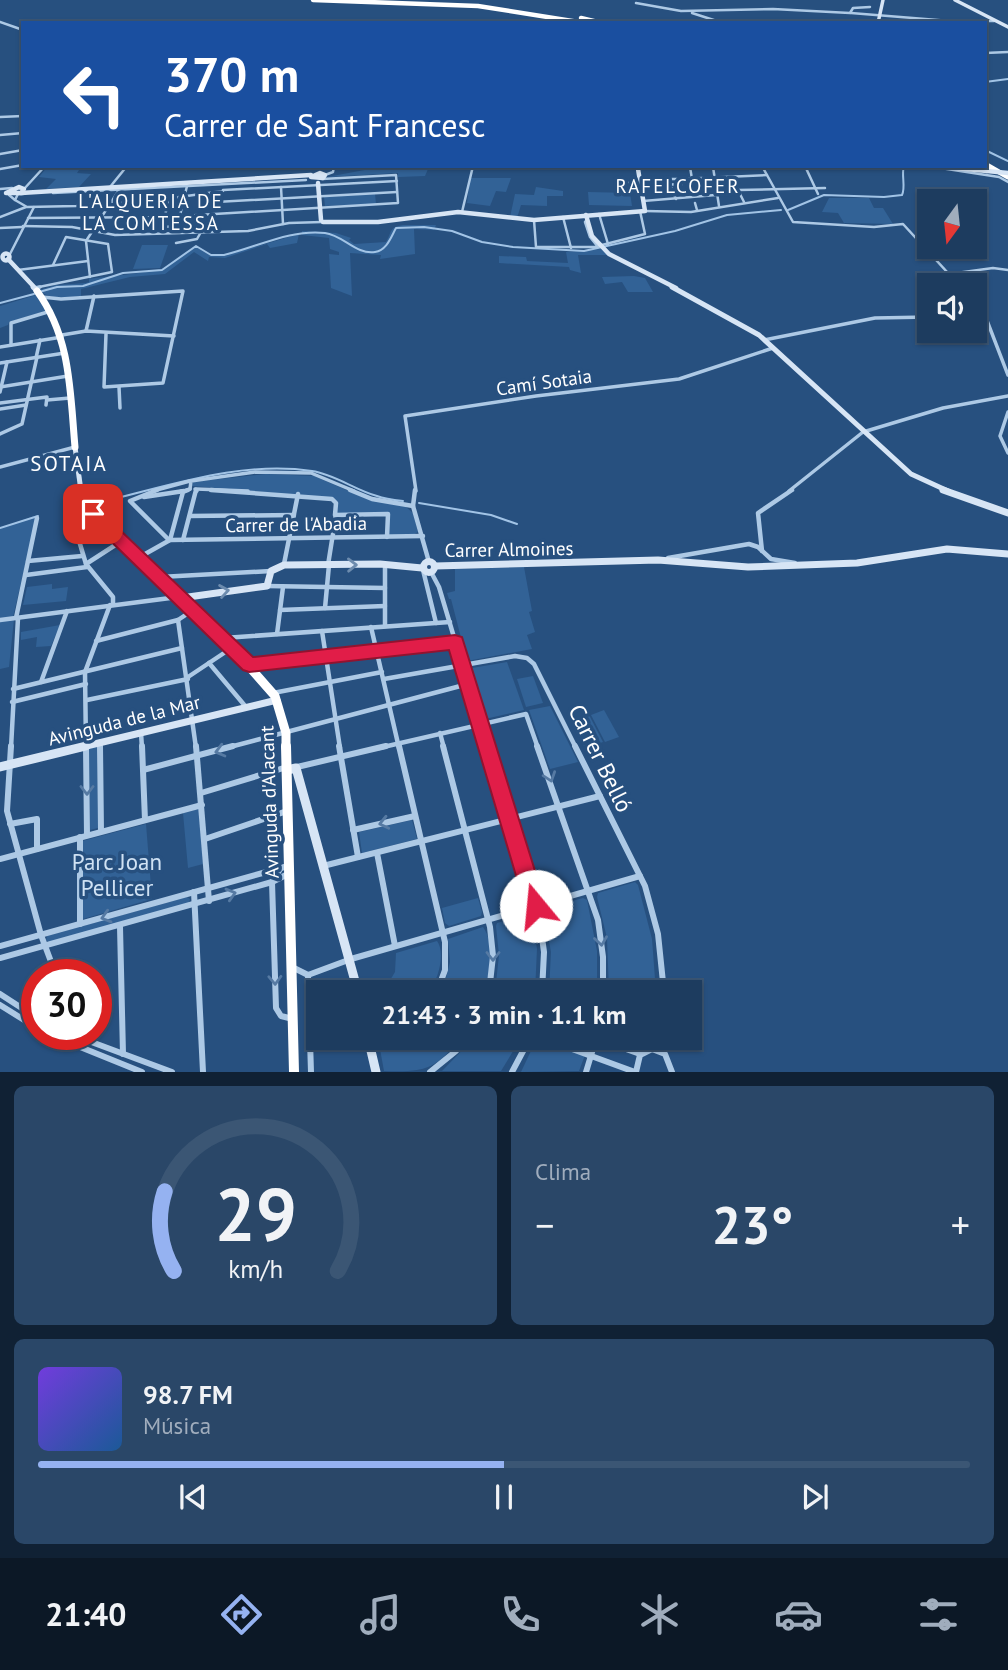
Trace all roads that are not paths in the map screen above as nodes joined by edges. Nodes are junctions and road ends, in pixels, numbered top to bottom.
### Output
1 (313, 0) edge
2 (365, 0) edge
3 (851, 0) edge
4 (883, 0) edge
5 (955, 0) edge
6 (636, 3) dead end
7 (870, 7) dead end
8 (852, 8) junction
9 (688, 11) junction
10 (850, 13) junction
11 (880, 14) junction
12 (572, 21) edge
13 (590, 21) edge
14 (717, 21) edge
15 (878, 21) edge
16 (993, 21) junction
17 (0, 22) edge
18 (1008, 27) edge
19 (21, 29) edge
20 (1008, 52) edge
21 (987, 53) edge
22 (21, 116) edge
23 (0, 117) edge
24 (21, 133) edge
25 (0, 135) edge
26 (21, 150) edge
27 (0, 153) edge
28 (987, 163) edge
29 (21, 165) edge
30 (43, 168) edge
31 (125, 168) edge
32 (333, 168) edge
33 (473, 168) edge
34 (636, 168) edge
35 (663, 168) edge
36 (690, 168) edge
37 (713, 168) edge
38 (763, 168) edge
39 (805, 168) edge
40 (944, 168) edge
41 (954, 168) edge
42 (0, 169) edge
43 (767, 176) junction
44 (1008, 177) edge
45 (732, 178) junction
46 (316, 179) junction
47 (692, 179) junction
48 (715, 179) junction
49 (397, 181) junction
50 (668, 182) junction
51 (224, 183) junction
52 (624, 183) dead end
53 (640, 183) junction
54 (187, 186) junction
55 (110, 187) junction
56 (281, 187) junction
57 (120, 188) junction
58 (774, 188) junction
59 (815, 188) junction
60 (825, 188) dead end
61 (23, 190) junction
62 (4, 191) edge
63 (223, 191) junction
64 (397, 192) junction
65 (739, 192) junction
66 (818, 194) dead end
67 (718, 195) junction
68 (320, 196) junction
69 (184, 198) junction
70 (282, 198) junction
71 (778, 198) junction
72 (676, 199) junction
73 (15, 200) junction
74 (222, 200) junction
75 (168, 201) junction
76 (643, 201) junction
77 (216, 202) dead end
78 (744, 202) junction
79 (695, 203) dead end
80 (109, 205) junction
81 (719, 206) junction
82 (27, 207) junction
83 (34, 207) junction
84 (697, 210) junction
85 (283, 211) junction
86 (643, 211) junction
87 (462, 212) junction
88 (599, 214) junction
89 (180, 216) junction
90 (0, 217) edge
91 (165, 217) junction
92 (563, 217) junction
93 (28, 218) junction
94 (100, 218) junction
95 (323, 218) junction
96 (587, 218) junction
97 (534, 220) junction
98 (284, 224) junction
99 (178, 226) junction
100 (23, 227) junction
101 (0, 228) edge
102 (92, 230) junction
103 (201, 231) junction
104 (179, 232) junction
105 (87, 239) junction
106 (176, 243) dead end
107 (602, 247) junction
108 (571, 248) junction
109 (4, 255) edge
110 (88, 261) junction
111 (53, 265) junction
112 (18, 270) junction
113 (1008, 270) edge
114 (948, 273) edge
115 (956, 273) edge
116 (90, 277) junction
117 (42, 296) junction
118 (94, 296) junction
119 (61, 299) junction
120 (52, 311) junction
121 (917, 317) edge
122 (987, 321) edge
123 (86, 331) junction
124 (106, 334) junction
125 (62, 336) junction
126 (174, 336) junction
127 (40, 340) junction
128 (764, 340) junction
129 (11, 345) junction
130 (0, 347) edge
131 (773, 348) junction
132 (66, 353) junction
133 (36, 357) junction
134 (7, 362) junction
135 (0, 363) edge
136 (1008, 374) edge
137 (68, 376) junction
138 (32, 381) junction
139 (119, 387) junction
140 (0, 388) edge
141 (1008, 396) edge
142 (28, 398) junction
143 (70, 398) junction
144 (0, 403) edge
145 (26, 405) junction
146 (120, 408) dead end
147 (0, 409) edge
148 (1008, 412) edge
149 (863, 432) junction
150 (0, 434) edge
151 (75, 446) junction
152 (1008, 453) edge
153 (0, 467) edge
154 (191, 481) junction
155 (190, 489) junction
156 (298, 494) junction
157 (82, 495) joint
158 (130, 500) junction
159 (413, 506) junction
160 (1008, 513) edge
161 (294, 515) junction
162 (335, 515) junction
163 (190, 516) junction
164 (37, 518) dead end
165 (77, 534) dead end
166 (423, 536) junction
167 (387, 537) junction
168 (332, 538) junction
169 (289, 539) junction
170 (760, 539) junction
171 (170, 540) junction
172 (183, 540) junction
173 (121, 542) junction
174 (749, 544) junction
175 (762, 551) junction
176 (1008, 554) edge
177 (82, 556) junction
178 (138, 558) junction
179 (658, 560) junction
180 (28, 561) junction
181 (385, 564) junction
182 (284, 565) junction
183 (328, 565) junction
184 (803, 565) junction
185 (86, 566) junction
186 (432, 567) junction
187 (422, 569) junction
188 (271, 571) junction
189 (26, 575) junction
190 (158, 577) junction
191 (266, 586) junction
192 (283, 587) junction
193 (327, 588) junction
194 (385, 588) junction
195 (180, 597) junction
196 (112, 605) junction
197 (385, 606) junction
198 (325, 608) junction
199 (194, 610) junction
200 (280, 610) junction
201 (67, 611) junction
202 (17, 618) junction
203 (0, 620) edge
204 (178, 620) junction
205 (436, 622) junction
206 (450, 622) junction
207 (385, 626) junction
208 (371, 627) junction
209 (323, 631) junction
210 (277, 634) junction
211 (224, 638) junction
212 (96, 641) junction
213 (455, 642) junction
214 (233, 647) junction
215 (183, 648) junction
216 (377, 650) junction
217 (324, 656) junction
218 (209, 663) junction
219 (249, 665) junction
220 (462, 665) junction
221 (85, 672) junction
222 (383, 675) junction
223 (188, 678) junction
224 (40, 683) junction
225 (329, 683) junction
226 (86, 684) junction
227 (468, 684) junction
228 (13, 689) junction
229 (272, 695) junction
230 (86, 700) junction
231 (12, 702) junction
232 (256, 704) junction
233 (390, 705) junction
234 (246, 707) junction
235 (194, 720) junction
236 (335, 720) junction
237 (480, 724) junction
238 (141, 732) junction
239 (286, 733) junction
240 (440, 733) junction
241 (100, 742) junction
242 (400, 743) junction
243 (86, 746) junction
244 (197, 757) junction
245 (341, 757) junction
246 (4, 766) edge
247 (290, 768) junction
248 (143, 770) junction
249 (201, 793) junction
250 (600, 796) junction
251 (201, 805) junction
252 (560, 806) junction
253 (288, 810) junction
254 (415, 816) junction
255 (509, 819) junction
256 (145, 820) junction
257 (10, 824) junction
258 (354, 830) junction
259 (466, 830) junction
260 (102, 831) junction
261 (83, 836) junction
262 (205, 839) junction
263 (421, 841) junction
264 (37, 849) junction
265 (19, 853) junction
266 (377, 853) junction
267 (358, 858) junction
268 (0, 859) edge
269 (323, 867) junction
270 (287, 868) junction
271 (640, 876) junction
272 (272, 882) junction
273 (209, 888) junction
274 (290, 891) junction
275 (589, 891) junction
276 (194, 892) junction
277 (209, 901) junction
278 (195, 905) junction
279 (536, 906) junction
280 (489, 920) junction
281 (80, 924) junction
282 (120, 927) junction
283 (443, 933) junction
284 (41, 935) junction
285 (0, 946) edge
286 (45, 946) junction
287 (395, 946) junction
288 (0, 958) edge
289 (50, 959) edge
290 (351, 959) junction
291 (292, 968) junction
292 (308, 975) junction
293 (355, 980) edge
294 (442, 980) edge
295 (490, 980) edge
296 (543, 980) edge
297 (603, 980) edge
298 (663, 980) edge
299 (0, 995) edge
300 (0, 1005) edge
301 (21, 1008) edge
302 (21, 1018) edge
303 (293, 1019) junction
304 (86, 1050) edge
305 (112, 1050) edge
306 (371, 1050) edge
307 (457, 1050) edge
308 (524, 1050) edge
309 (575, 1050) edge
310 (593, 1050) edge
311 (629, 1050) edge
312 (660, 1051) joint
313 (123, 1054) junction
314 (640, 1054) junction
315 (591, 1056) junction
316 (137, 1071) edge
317 (172, 1072) edge
318 (203, 1072) edge
319 (294, 1072) edge
320 (311, 1072) edge
321 (376, 1072) edge
322 (430, 1072) edge
323 (512, 1072) edge
324 (586, 1072) edge
325 (636, 1072) edge
326 (672, 1072) edge

1 - 12 highway
2 - 13 highway
3 - 8 street
4 - 11 street
5 - 16 street
6 - 9 street
7 - 8 street
8 - 10 street
9 - 10 street
9 - 14 street
10 - 11 street
11 - 15 street
11 - 16 street
16 - 18 street
17 - 19 street
20 - 21 street
22 - 23 street
24 - 25 street
26 - 27 street
28 - 44 highway
29 - 42 street
30 - 61 street
31 - 55 street
32 - 46 street
33 - 87 street
34 - 53 street
35 - 50 street
36 - 47 street
37 - 48 street
38 - 43 street
39 - 59 street
40 - 44 street
41 - 44 street, bridge
43 - 45 street
43 - 58 street
45 - 48 street
45 - 65 street
46 - 49 street
46 - 49 street
46 - 51 street
46 - 51 street
46 - 56 street
46 - 68 street
47 - 48 street
47 - 50 street
48 - 67 street
49 - 64 street
50 - 53 street
50 - 72 street
51 - 54 street
51 - 57 street
51 - 63 street
52 - 53 street
53 - 76 street
54 - 57 street
54 - 69 street
55 - 57 street
55 - 61 street
56 - 63 street
56 - 70 street
57 - 61 street
57 - 80 street
58 - 59 street
58 - 65 street
58 - 71 street
59 - 60 street
59 - 66 street
61 - 62 street
61 - 73 street
62 - 73 street
63 - 69 street
63 - 74 street
64 - 68 street
64 - 95 street
65 - 67 street
65 - 78 street
67 - 72 street
67 - 81 street
68 - 70 street
68 - 95 street
69 - 75 street
69 - 89 street
70 - 74 street
70 - 85 street
71 - 78 street
71 - 114 street
72 - 76 street
73 - 82 street
74 - 77 street
75 - 80 street
75 - 91 street
76 - 86 street
78 - 81 street
79 - 84 street
80 - 83 street
80 - 94 street
81 - 84 street
82 - 83 street
82 - 90 street
83 - 93 street
84 - 86 street
85 - 89 street
85 - 95 street
85 - 98 street
86 - 88 street
86 - 107 street
87 - 95 street
87 - 97 street
88 - 96 street
88 - 107 street
89 - 91 street
89 - 99 street
91 - 94 street
91 - 99 street
92 - 96 street
92 - 97 street
92 - 108 street
93 - 94 street
93 - 100 street
94 - 102 street
95 - 98 street
96 - 107 street
97 - 108 street
98 - 103 street
99 - 104 street
100 - 101 street
100 - 102 street
100 - 109 street
102 - 104 street
102 - 105 street
103 - 104 street
103 - 106 street
105 - 110 street
105 - 111 street
105 - 116 street
107 - 108 street
107 - 128 street
109 - 112 street
110 - 111 street
110 - 116 street
111 - 112 street
112 - 117 street
113 - 115 street
116 - 117 street
117 - 119 street
117 - 119 street
117 - 120 highway
118 - 119 street
118 - 123 street
118 - 126 street
120 - 125 highway
120 - 129 street
121 - 128 street
122 - 136 street
123 - 124 street
123 - 125 street
124 - 126 street
124 - 139 street
125 - 127 street
125 - 132 highway
126 - 139 street
127 - 129 street
127 - 133 street
128 - 131 street
129 - 130 street
131 - 149 street
131 - 159 street, Camí Sotaia
132 - 133 street
132 - 137 highway
133 - 134 street
133 - 138 street
134 - 135 street
134 - 140 street
137 - 138 street
137 - 143 highway
138 - 140 street
138 - 142 street
139 - 146 street
141 - 149 street
142 - 143 street
142 - 144 street
142 - 145 street
143 - 151 highway
145 - 147 street
145 - 150 street
148 - 152 street
149 - 160 street
149 - 170 street
151 - 153 street
151 - 157 street
154 - 155 street
154 - 158 street
154 - 159 street
155 - 156 street
155 - 158 street
155 - 163 street
155 - 171 street
156 - 161 street
156 - 162 street
157 - 173 highway, Avinguda d'Alacant
158 - 171 street
159 - 166 street
161 - 163 street
161 - 169 street
162 - 167 street
162 - 168 street
163 - 172 street
164 - 180 street
165 - 177 street
166 - 167 street, Carrer de l'Abadia
166 - 186 street
167 - 168 street, Carrer de l'Abadia
168 - 169 street, Carrer de l'Abadia
168 - 183 street
169 - 172 street, Carrer de l'Abadia
169 - 182 street
170 - 174 street
170 - 175 street
171 - 172 street, Carrer de l'Abadia
171 - 178 street
173 - 178 highway, Avinguda d'Alacant
173 - 185 street
174 - 175 street
174 - 179 street
175 - 184 street
176 - 184 street, Carrer Almoines
177 - 180 street
177 - 185 street
178 - 190 highway, Avinguda d'Alacant
179 - 184 street, Carrer Almoines
179 - 186 street, Carrer Almoines
180 - 189 street
183 -> 181 street
181 - 187 street
181 - 194 street
182 - 183 street
182 - 188 street
183 - 193 street
185 - 189 street
185 - 196 street
186 - 187 street
186 - 206 street
187 - 205 street
188 - 190 street
188 - 191 street
189 - 202 street
190 - 195 highway, Avinguda d'Alacant
191 - 192 street
195 -> 191 street
192 - 193 street
192 - 200 street
193 - 194 street
193 - 198 street
194 - 197 street
195 - 196 street
195 - 199 highway, Avinguda d'Alacant
196 - 201 street
196 - 212 street
197 - 198 street
197 - 207 street
198 - 200 street
199 - 204 street
199 - 211 highway, Avinguda d'Alacant
200 - 210 street
201 - 202 street
201 - 224 street
202 - 203 street
202 - 228 street
204 - 212 street
204 - 215 street
205 - 206 street
205 - 207 street
206 - 213 street
207 - 208 street
208 - 209 street
208 - 216 street
209 - 210 street
209 - 217 street
210 - 211 street
211 - 214 highway, Avinguda d'Alacant
212 - 221 street
213 - 216 street
213 - 220 street
214 - 218 street
214 - 219 highway, Avinguda d'Alacant
215 - 221 street
215 - 223 street
216 - 217 street
216 - 222 street
217 - 219 street
217 - 225 street
218 - 223 street
218 - 234 street
219 - 229 highway, Avinguda d'Alacant
220 - 222 street
220 - 227 street
220 - 250 street, Carrer Belló
221 - 224 street
221 - 226 street
222 - 225 street
222 - 233 street
223 - 230 street
223 - 235 street
224 - 228 street
225 - 229 street
225 - 236 street
226 - 230 street
226 - 231 street
227 - 233 street
227 - 237 street
228 - 231 street
229 - 232 street, Avinguda de la Mar
229 - 232 street, Avinguda de la Mar
229 - 239 highway, Avinguda d'Alacant
230 - 243 street
231 - 246 street
232 - 234 street, Avinguda de la Mar
233 - 236 street
233 - 242 street
234 - 235 street, Avinguda de la Mar
235 - 238 street, Avinguda de la Mar
235 - 244 street
236 - 239 street
236 - 245 street
237 - 240 street
237 -> 252 street
237 - 255 street
238 - 241 street, Avinguda de la Mar
238 - 248 street
239 -> 244 street
239 - 247 highway, Avinguda d'Alacant
240 - 242 street
240 - 259 street
241 - 243 street, Avinguda de la Mar
241 - 260 street
242 - 245 street
242 - 254 street
243 - 246 street, Avinguda de la Mar
243 -> 261 street
244 - 248 street
244 - 249 street
245 - 247 street
245 - 258 street
246 - 257 street
247 - 249 street
247 - 253 highway, Avinguda d'Alacant
247 - 269 street
248 - 256 street
249 - 251 street
250 - 252 street
250 - 271 street, Carrer Belló
251 - 256 street
251 - 262 street
252 - 255 street
252 - 275 street
253 - 262 street
253 - 270 highway, Avinguda d'Alacant
254 -> 258 street
254 - 263 street
255 - 259 street
255 - 279 street
256 - 260 street
257 - 264 street
257 - 265 street
258 - 267 street
259 - 263 street
259 - 280 street
260 - 261 street
261 - 264 street
261 - 281 street
262 - 273 street
263 - 266 street
263 - 283 street
264 - 265 street
265 - 268 street
265 - 284 street
266 - 267 street
266 - 287 street
267 - 269 street
269 - 290 street
270 - 272 street, Avinguda d'Alacant
270 - 273 street
270 - 274 highway, Avinguda d'Alacant
271 - 275 street
271 - 298 street, Carrer Belló
272 - 274 street
277 -> 272 street
272 -> 303 street, Avinguda d'Alacant
273 - 276 street
273 - 277 street
274 - 291 highway, Avinguda d'Alacant
275 - 279 street
275 -> 297 street
276 - 278 street
276 -> 281 street
277 - 278 street
278 - 282 street
278 - 318 street
279 - 280 street
279 - 296 street
280 - 283 street
280 -> 295 street
281 - 284 street
282 - 286 street
282 - 313 street
283 - 287 street
283 - 294 street
284 - 285 street
284 - 286 street
286 - 288 street
286 - 289 street
287 - 290 street
290 - 292 street
290 - 293 street
291 - 292 street
291 - 303 highway, Avinguda d'Alacant
292 - 320 street
299 - 301 street
300 - 302 street
303 - 319 highway, Avinguda d'Alacant
304 - 316 street
305 - 313 street
306 - 321 street
307 - 322 street
308 - 323 street
309 - 315 street
310 - 315 street
311 - 314 street
312 - 314 street
312 - 326 street
313 - 317 street
314 - 325 street
315 - 324 street
315 - 325 street

